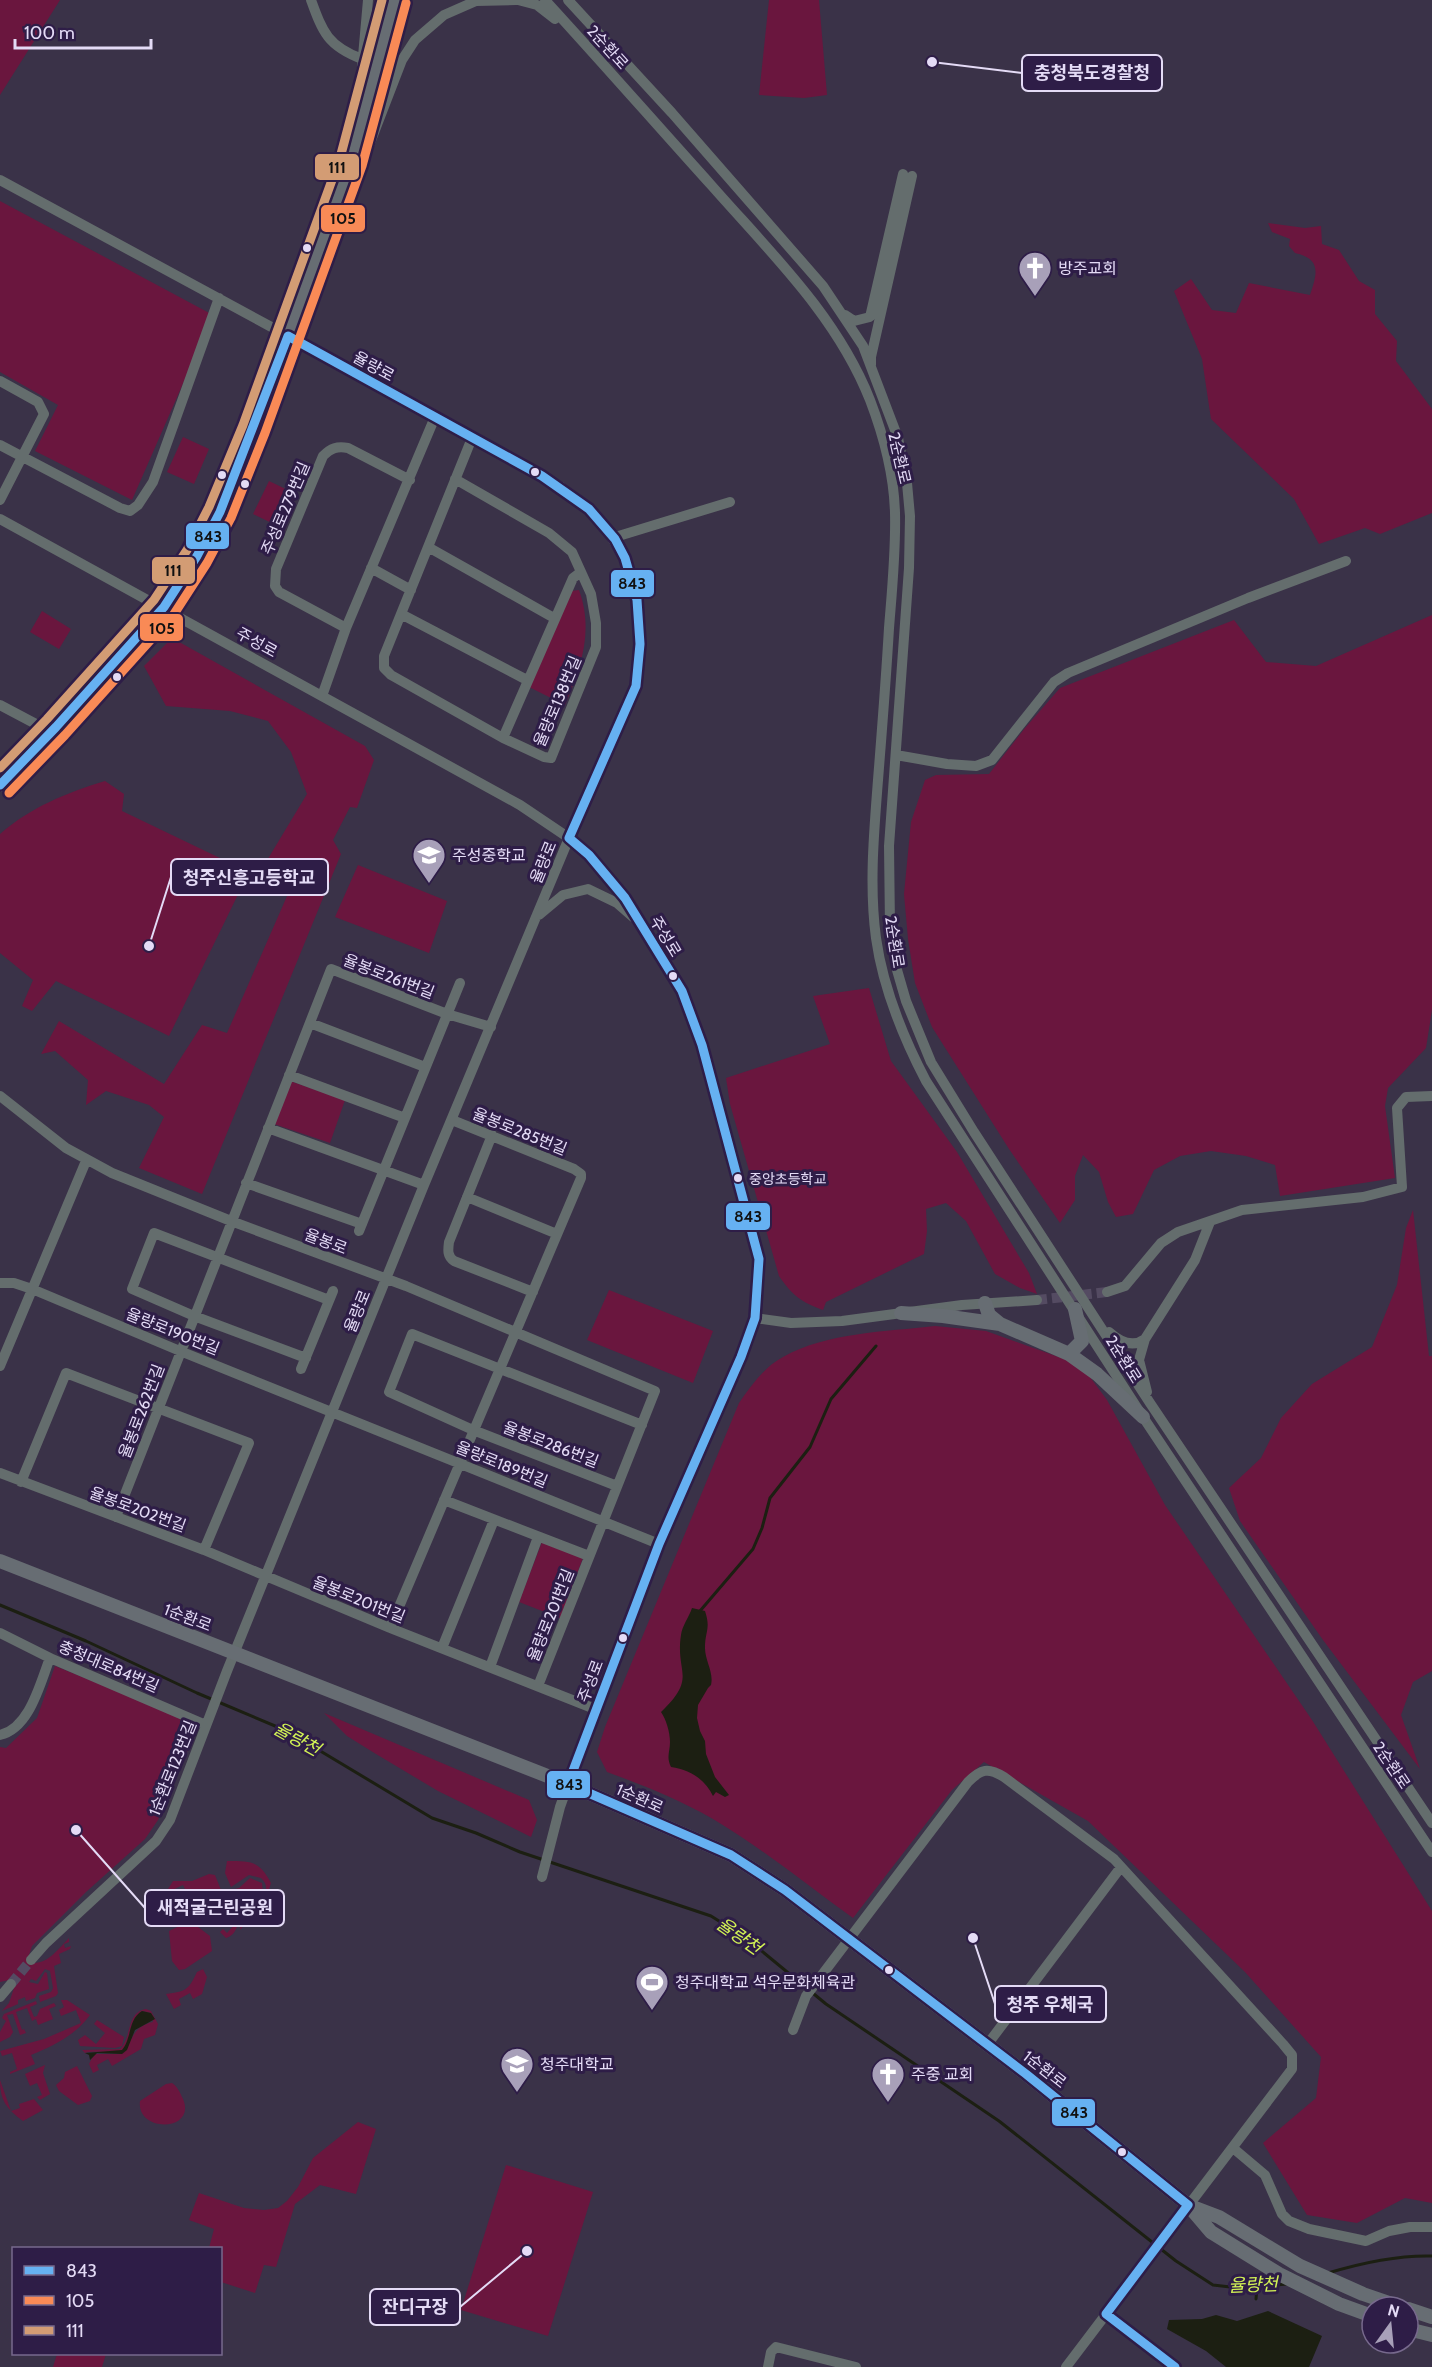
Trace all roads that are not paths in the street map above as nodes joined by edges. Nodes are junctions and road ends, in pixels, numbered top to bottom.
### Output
1 (311, 0) edge
2 (368, 0) edge
3 (394, 0) edge
4 (517, 0) edge
5 (545, 0) edge
6 (568, 0) edge
7 (578, 36) junction
8 (362, 59) junction
9 (0, 180) edge
10 (326, 230) junction
11 (219, 298) junction
12 (841, 313) junction
13 (288, 336) junction
14 (872, 369) junction
15 (0, 381) edge
16 (435, 417) junction
17 (472, 438) junction
18 (0, 445) edge
19 (21, 458) junction
20 (455, 479) junction
21 (410, 480) junction
22 (0, 500) edge
23 (730, 502) dead end
24 (0, 519) edge
25 (612, 537) junction
26 (428, 548) junction
27 (1346, 561) dead end
28 (371, 568) junction
29 (581, 572) junction
30 (411, 590) junction
31 (164, 608) junction
32 (401, 614) junction
33 (554, 618) junction
34 (346, 628) junction
35 (527, 680) junction
36 (322, 696) junction
37 (0, 705) edge
38 (51, 732) junction
39 (503, 738) junction
40 (896, 755) junction
41 (0, 785) edge
42 (569, 838) junction
43 (536, 917) junction
44 (643, 926) junction
45 (460, 983) dead end
46 (447, 1014) junction
47 (310, 1023) junction
48 (491, 1028) junction
49 (425, 1067) junction
50 (289, 1075) junction
51 (0, 1096) edge
52 (1432, 1096) edge
53 (405, 1119) junction
54 (452, 1120) junction
55 (268, 1128) junction
56 (492, 1135) junction
57 (86, 1161) junction
58 (384, 1169) junction
59 (246, 1183) junction
60 (424, 1185) junction
61 (467, 1197) junction
62 (231, 1221) junction
63 (1210, 1222) junction
64 (557, 1234) junction
65 (217, 1258) junction
66 (386, 1280) junction
67 (0, 1283) edge
68 (32, 1289) junction
69 (533, 1292) junction
70 (1107, 1292) tunnel mouth
71 (1037, 1300) tunnel mouth
72 (985, 1303) junction
73 (1075, 1309) junction
74 (901, 1313) junction
75 (194, 1316) junction
76 (755, 1318) junction
77 (1096, 1318) junction
78 (1000, 1324) junction
79 (515, 1332) junction
80 (1145, 1338) junction
81 (180, 1351) junction
82 (1070, 1354) junction
83 (306, 1358) junction
84 (0, 1366) edge
85 (302, 1369) dead end
86 (499, 1370) junction
87 (655, 1392) joint
88 (1150, 1403) junction
89 (158, 1409) junction
90 (333, 1411) junction
91 (1143, 1417) junction
92 (642, 1425) junction
93 (473, 1430) junction
94 (460, 1462) junction
95 (0, 1473) edge
96 (21, 1482) junction
97 (617, 1486) junction
98 (444, 1500) junction
99 (116, 1517) junction
100 (494, 1520) junction
101 (603, 1521) junction
102 (538, 1537) junction
103 (659, 1544) junction
104 (204, 1550) junction
105 (589, 1556) junction
106 (0, 1561) edge
107 (265, 1577) junction
108 (390, 1628) junction
109 (0, 1633) edge
110 (442, 1648) junction
111 (235, 1653) junction
112 (50, 1658) junction
113 (490, 1667) junction
114 (227, 1671) joint
115 (538, 1686) junction
116 (595, 1709) junction
117 (206, 1725) junction
118 (0, 1735) edge
119 (568, 1784) junction
120 (1432, 1823) edge
121 (1432, 1852) edge
122 (1121, 1867) junction
123 (542, 1877) dead end
124 (848, 1939) junction
125 (32, 1960) tunnel mouth
126 (11, 1984) tunnel mouth
127 (0, 1997) edge
128 (793, 2030) dead end
129 (987, 2045) junction
130 (1233, 2148) junction
131 (1188, 2205) junction
132 (1432, 2227) edge
133 (1368, 2295) edge
134 (1360, 2311) edge
135 (1106, 2314) junction
136 (826, 2363) edge
137 (768, 2367) edge
138 (856, 2367) edge
139 (1066, 2367) edge
140 (1175, 2367) edge

1 - 8 street
2 - 8 street
3 - 10 main road
4 - 7 street
4 - 10 street
5 - 7 street, 2순환로
6 - 12 street, 2순환로
7 - 73 street, 2순환로
8 - 10 street
9 - 11 street, 율량로
10 - 13 main road
11 - 13 street, 율량로
11 - 19 street
12 - 14 street, 2순환로
12 - 14 street
13 - 16 street, 율량로
13 - 31 main road
14 - 40 street, 2순환로
15 - 19 street
16 - 17 street, 율량로
16 - 21 street
17 - 20 street, 율량로138번길
17 - 25 street, 율량로
18 - 19 street
19 - 22 street
20 - 26 street, 율량로138번길
20 - 29 street, 율량로138번길
21 - 28 street
21 - 34 street, 주성로279번길
23 - 25 street
24 - 31 street, 주성로
25 - 42 street, 율량로
26 - 30 street, 율량로138번길
26 - 33 street
27 - 40 street
28 - 30 street
28 - 34 street
29 - 33 street
29 - 39 street, 율량로138번길
30 - 32 street, 율량로138번길
31 - 36 street, 주성로
31 - 38 main road
32 - 35 street
32 - 39 street, 율량로138번길
33 - 35 street
34 - 36 street
35 - 39 street
36 - 42 street, 주성로
37 - 38 street
38 - 41 main road
40 - 77 street, 2순환로
42 - 43 street, 율량로
42 - 44 street, 주성로
43 - 44 street
43 - 48 street, 율량로
44 - 76 street, 주성로
45 - 46 street
46 - 47 street, 율봉로261번길
46 - 48 street, 율봉로261번길
46 - 49 street
47 - 49 street
47 - 50 street, 율봉로261번길
48 - 54 street, 율량로
49 - 53 street
50 - 53 street
50 - 55 street, 율봉로261번길
51 - 57 street, 율봉로
52 - 63 street
53 - 58 street
54 - 56 street, 율봉로285번길
54 - 60 street, 율량로
55 - 58 street
55 - 59 street, 율봉로261번길
56 - 61 street
56 - 64 street, 율봉로285번길
57 - 62 street, 율봉로
57 - 68 street
58 - 59 street
58 - 60 street
59 - 62 street, 율봉로261번길
60 - 66 street, 율량로
61 - 64 street
61 - 69 street
62 - 65 street, 율봉로262번길
62 - 66 street, 율봉로
63 - 70 street
63 - 80 street
64 - 69 street, 율봉로285번길
65 - 75 street, 율봉로262번길
65 - 75 street
65 - 83 street
66 - 79 street, 율봉로
66 - 90 street, 율량로
67 - 68 street, 율량로190번길
68 - 81 street, 율량로190번길
68 - 84 street
69 - 79 street, 율봉로285번길
71 - 72 street
72 - 74 street
72 - 78 main road
73 - 82 main road
73 - 91 street, 2순환로
74 - 76 street
74 - 78 main road
75 - 81 street, 율봉로262번길
75 - 83 street
76 - 103 street, 주성로
77 - 80 street
77 - 88 street, 2순환로
78 - 82 main road
79 - 86 street
79 - 87 street, 율봉로
80 - 88 street
81 - 89 street, 율봉로262번길
81 - 90 street, 율량로190번길
82 - 91 main road
83 - 85 street
86 - 92 street
86 - 93 street
86 - 93 street, 율봉로286번길
87 - 92 street, 율량로201번길
88 - 120 street, 2순환로
89 - 96 street
89 - 99 street, 율봉로262번길
89 - 104 street
90 - 94 street, 율량로189번길
90 - 107 street, 율량로
91 - 121 street, 2순환로
92 - 97 street, 율량로201번길
93 - 94 street
93 - 97 street, 율봉로286번길
94 - 98 street
94 - 101 street, 율량로189번길
95 - 96 street, 율봉로202번길
96 - 99 street, 율봉로202번길
97 - 101 street, 율량로201번길
98 - 100 street
98 - 108 street
99 - 104 street, 율봉로202번길
100 - 102 street
100 - 110 street
101 - 103 street, 율량로189번길
101 - 105 street, 율량로201번길
102 - 105 street
102 - 113 street
103 - 116 street, 주성로
104 - 107 street, 율봉로202번길
105 - 115 street, 율량로201번길
106 - 111 main road, 1순환로
107 - 108 street, 율봉로201번길
107 - 111 street, 율량로
108 - 110 street, 율봉로201번길
109 - 112 street, 충청대로84번길
110 - 113 street, 율봉로201번길
111 - 114 street, 율량로
111 - 119 main road, 1순환로
112 - 117 street, 충청대로84번길
112 - 118 street
113 - 115 street, 율봉로201번길
114 - 117 street, 1순환로123번길
115 - 116 street, 율봉로201번길
116 - 119 street, 주성로
117 - 125 street, 1순환로123번길
119 - 123 street, 주성로
119 - 124 main road, 1순환로
122 - 124 street
122 - 129 street
122 - 130 street
124 - 128 street
124 - 129 main road, 1순환로
126 - 127 street
129 - 131 main road, 1순환로
130 - 131 street
130 - 132 street
131 - 133 main road, 1순환로
131 - 134 main road, 1순환로
131 - 135 street
135 - 139 street
135 - 140 street
136 - 137 street
136 - 138 street

